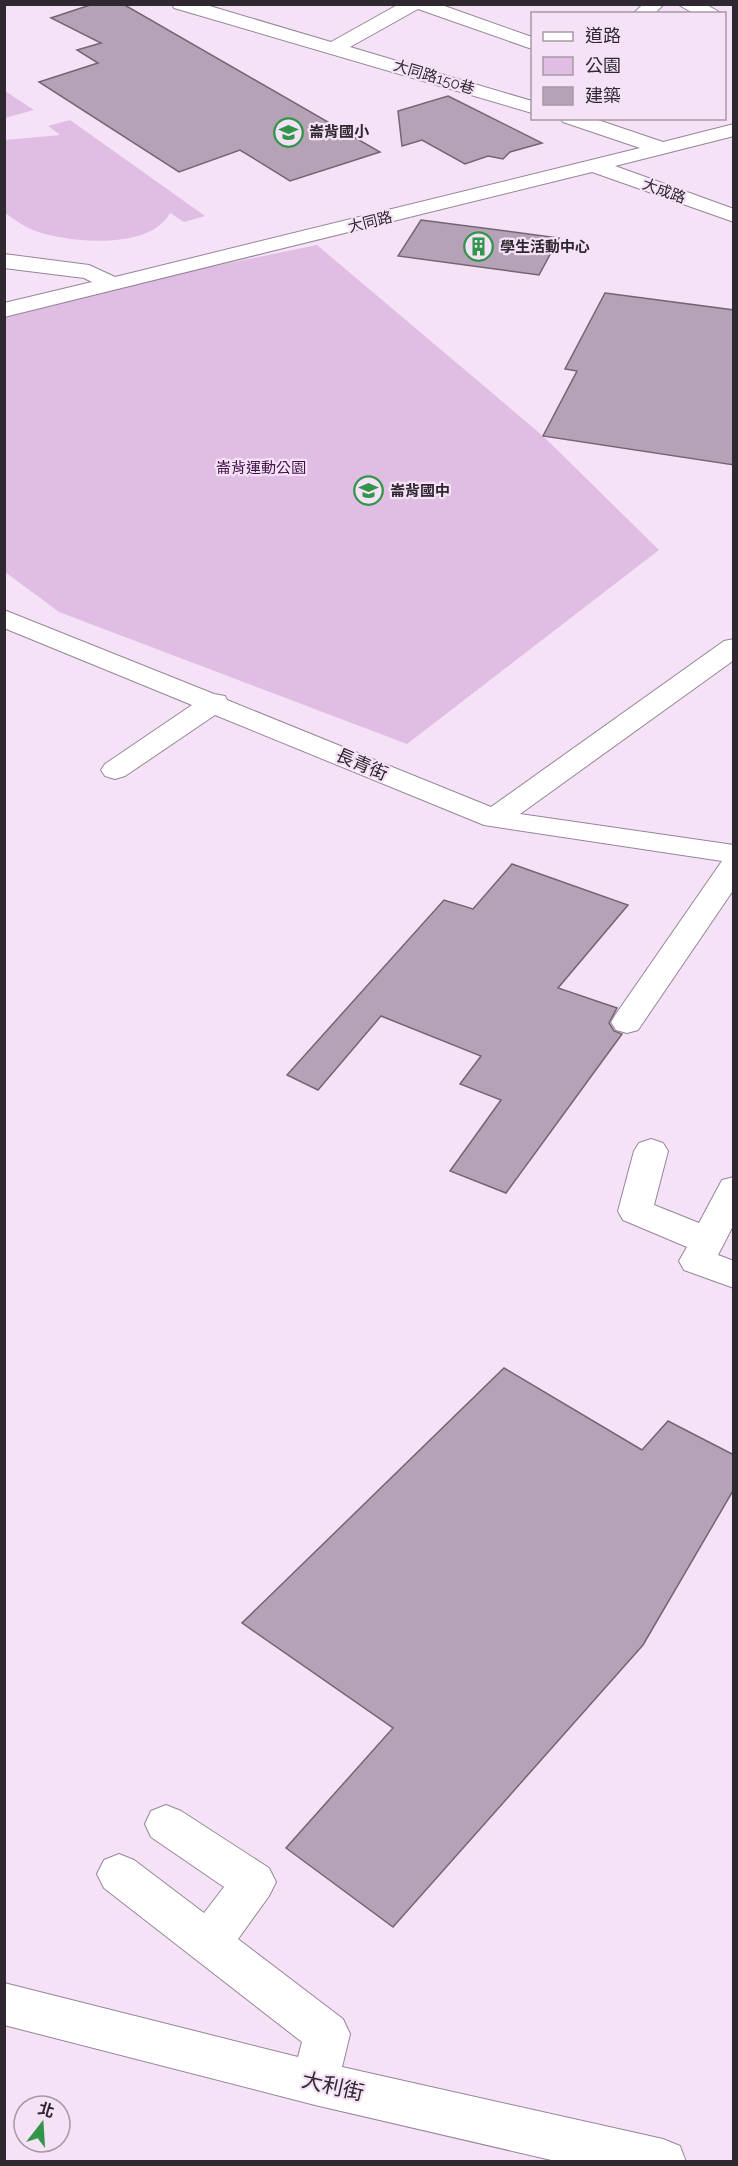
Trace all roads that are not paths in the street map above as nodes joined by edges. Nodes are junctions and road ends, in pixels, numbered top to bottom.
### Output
1 (181, 4) edge
2 (414, 4) edge
3 (420, 4) edge
4 (686, 4) edge
5 (708, 12) edge
6 (531, 43) edge
7 (334, 48) junction
8 (531, 107) edge
9 (576, 120) edge
10 (734, 130) edge
11 (662, 148) junction
12 (594, 166) junction
13 (732, 215) edge
14 (4, 261) edge
15 (112, 284) junction
16 (4, 310) edge
17 (4, 618) edge
18 (734, 647) edge
19 (215, 702) junction
20 (115, 770) dead end
21 (494, 819) junction
22 (734, 854) edge
23 (734, 866) edge
24 (627, 1022) dead end
25 (651, 1151) dead end
26 (732, 1197) edge
27 (707, 1241) junction
28 (734, 1275) edge
29 (166, 1824) dead end
30 (119, 1874) dead end
31 (208, 1943) junction
32 (4, 2004) edge
33 (315, 2083) junction
34 (663, 2162) edge

1 - 7 street, 大同路150巷
2 - 7 street
3 - 6 street
4 - 5 street
7 - 8 street, 大同路150巷
9 - 11 street
10 - 11 street, 大同路
11 - 12 street, 大同路
12 - 13 street, 大成路
12 - 15 street, 大同路
14 - 15 street
15 - 16 street, 大同路
17 - 19 street, 長青街
18 - 21 street
19 - 20 street
19 - 21 street, 長青街
21 - 22 street, 長青街
23 - 24 street
25 - 27 street
26 - 27 street
27 - 28 street
29 - 31 street
30 - 31 street
31 - 33 street
32 - 33 street, 大利街
33 - 34 street, 大利街

